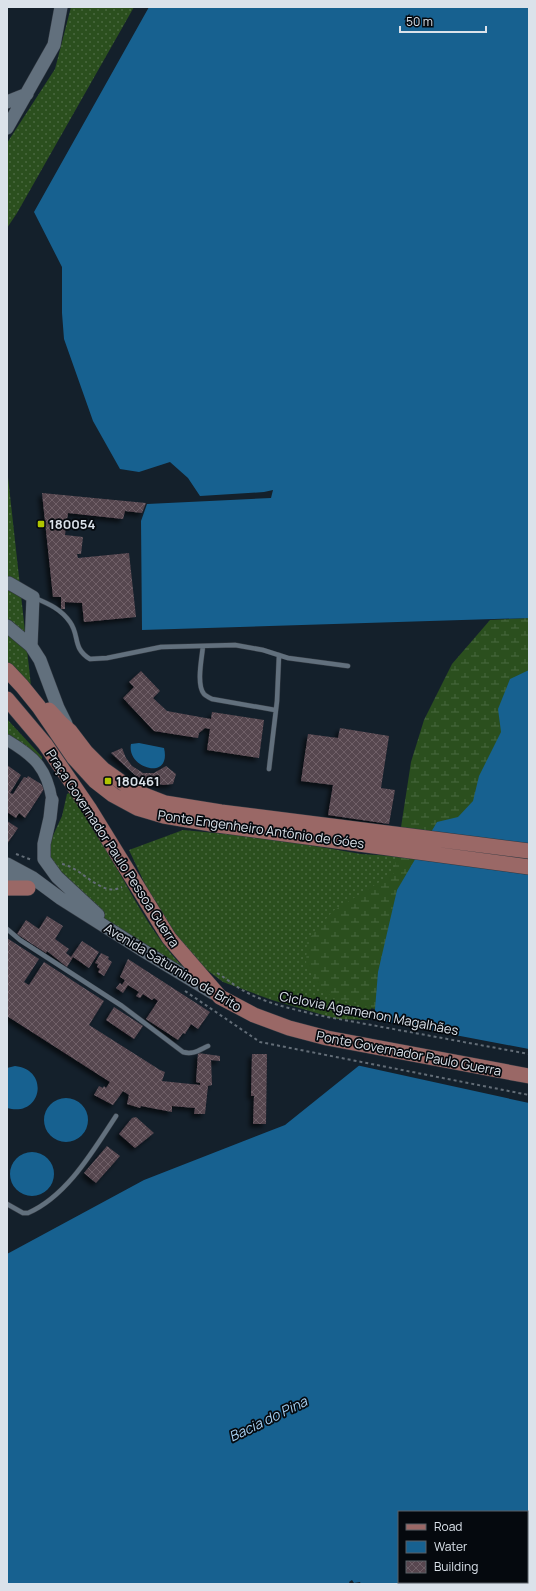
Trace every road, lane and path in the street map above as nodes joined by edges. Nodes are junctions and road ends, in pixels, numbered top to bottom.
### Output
1 (61, 7) edge
2 (27, 94) junction
3 (7, 102) edge
4 (7, 128) edge
5 (7, 584) edge
6 (33, 597) junction
7 (7, 626) edge
8 (30, 646) junction
9 (203, 646) junction
10 (279, 655) junction
11 (348, 666) dead end
12 (7, 670) edge
13 (22, 686) junction
14 (7, 700) edge
15 (276, 710) junction
16 (70, 731) junction
17 (7, 740) edge
18 (268, 769) dead end
19 (52, 800) joint
20 (369, 837) junction
21 (529, 851) edge
22 (10, 859) edge
23 (46, 862) junction
24 (529, 867) edge
25 (7, 878) edge
26 (123, 886) dead end
27 (7, 888) edge
28 (28, 888) junction
29 (60, 898) junction
30 (7, 930) edge
31 (122, 936) junction
32 (215, 971) dead end
33 (220, 997) junction
34 (289, 1028) joint
35 (275, 1044) dead end
36 (208, 1046) dead end
37 (529, 1054) edge
38 (529, 1076) edge
39 (529, 1095) edge
40 (116, 1116) dead end
41 (7, 1204) edge

1 - 2 main road
2 - 3 main road
2 - 4 main road
5 - 6 main road
6 - 8 main road
6 - 9 lane
7 - 8 main road
8 - 16 main road
9 - 10 lane
9 - 15 lane
10 - 11 lane
10 - 15 lane
12 - 13 main road, Ponte Engenheiro Antônio de Góes
13 - 16 main road, Ponte Engenheiro Antônio de Góes
13 - 20 main road, Ponte Engenheiro Antônio de Góes
14 - 33 main road, Praça Governador Paulo Pessoa Guerra
15 - 18 lane
16 - 20 main road, Ponte Engenheiro Antônio de Góes
17 - 19 street
19 - 23 main road
20 - 21 main road, Ponte Engenheiro Antônio de Góes
20 - 24 main road, Ponte Engenheiro Antônio de Góes
22 - 23 path
22 - 29 main road, Avenida Saturnino de Brito
23 - 26 path
23 - 31 main road
25 - 28 main road, Avenida Saturnino de Brito
27 - 28 main road
28 - 29 main road, Avenida Saturnino de Brito
29 - 31 main road, Avenida Saturnino de Brito
30 - 36 lane
31 - 33 main road, Avenida Saturnino de Brito
32 - 37 path, Ciclovia Agamenon Magalhães
33 - 34 main road, Avenida Saturnino de Brito
34 - 38 main road, Ponte Governador Paulo Guerra
35 - 39 path
40 - 41 lane

